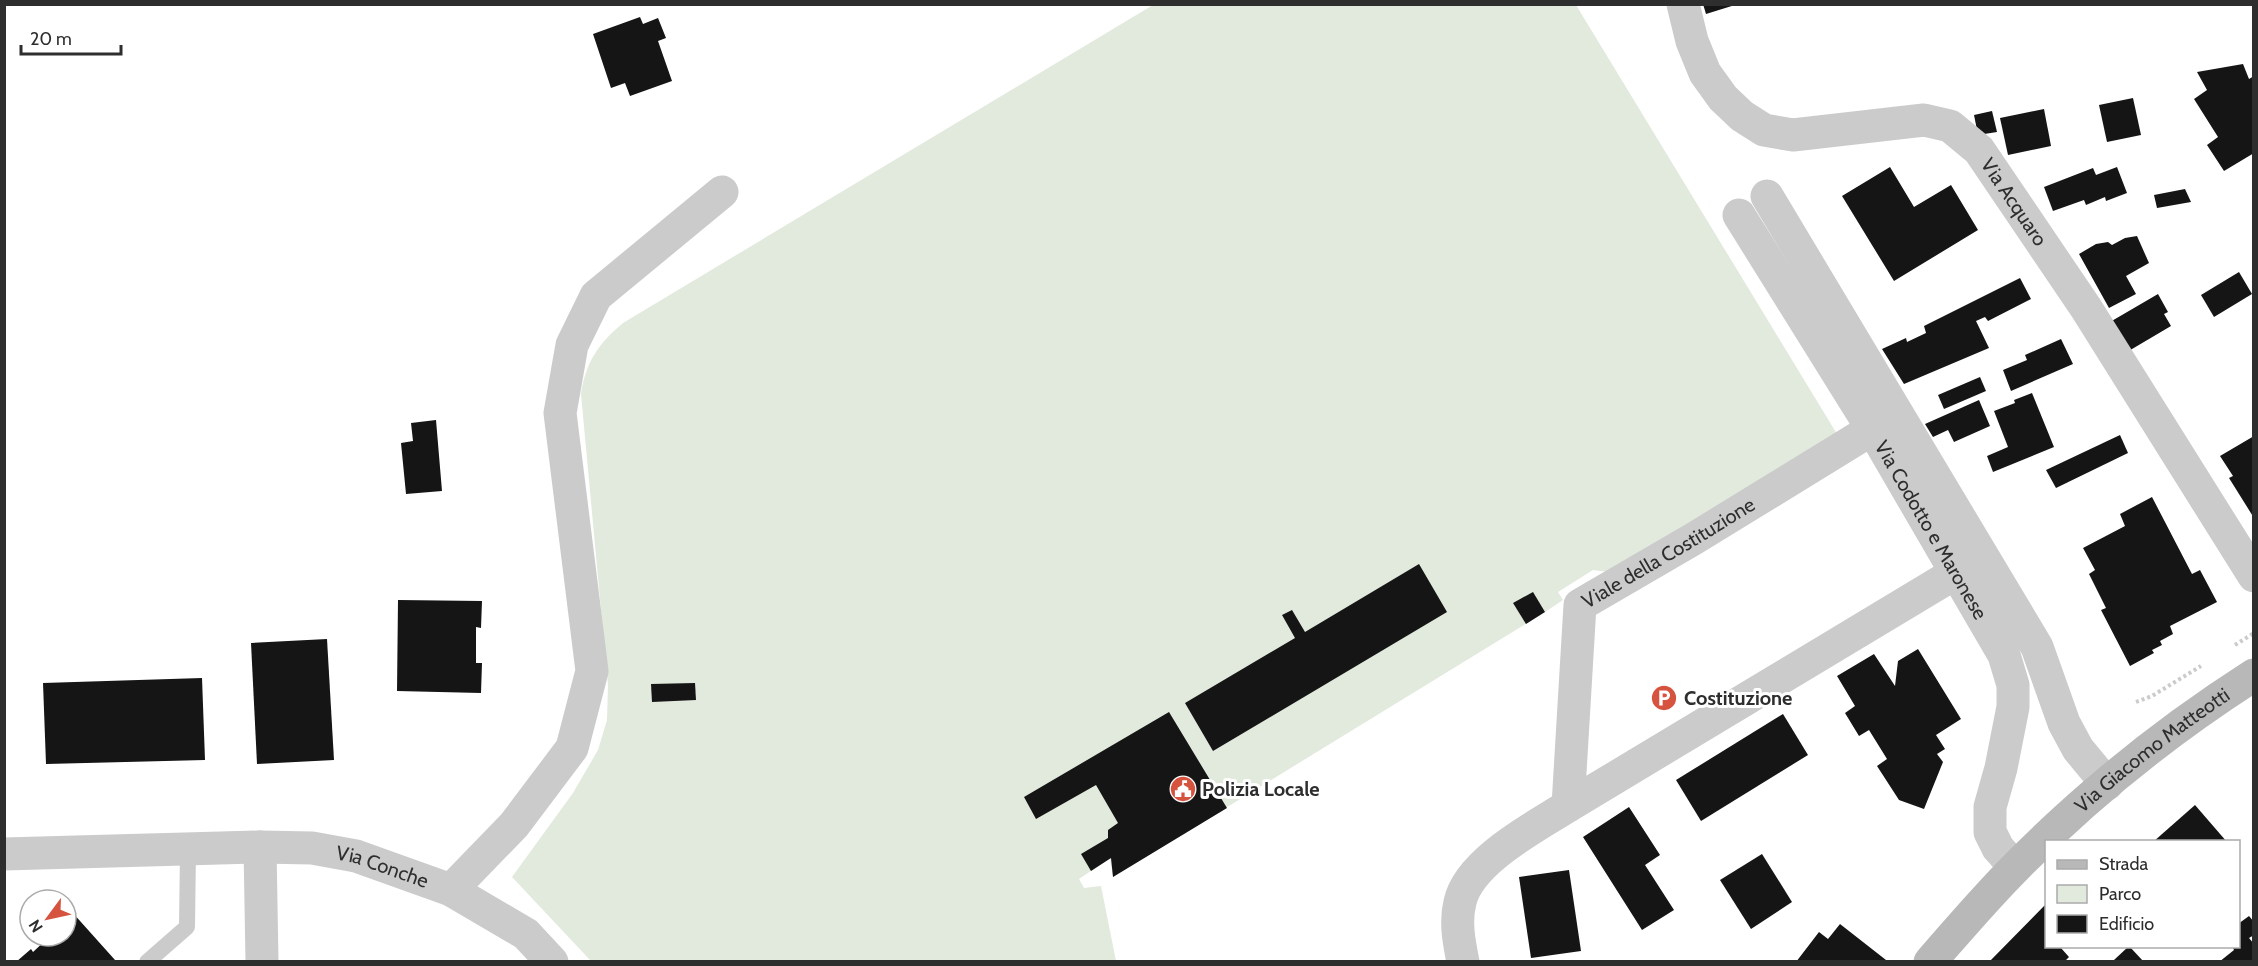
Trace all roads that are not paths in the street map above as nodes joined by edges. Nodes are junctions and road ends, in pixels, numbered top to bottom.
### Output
1 (1683, 4) edge
2 (722, 192) dead end
3 (1767, 196) dead end
4 (1740, 215) dead end
5 (1823, 318) junction
6 (1885, 422) junction
7 (1969, 565) junction
8 (2253, 576) edge
9 (2253, 675) edge
10 (2107, 784) junction
11 (1568, 806) junction
12 (260, 847) junction
13 (188, 849) junction
14 (4, 854) edge
15 (2016, 867) junction
16 (451, 890) junction
17 (147, 962) edge
18 (262, 962) edge
19 (552, 962) edge
20 (1463, 962) edge
21 (1930, 962) edge

1 - 8 street, Via Acquaro
2 - 16 street
3 - 5 street, Via Codotto e Maronese
4 - 5 street, Via Codotto e Maronese
5 - 6 street, Via Codotto e Maronese
6 - 7 street, Via Codotto e Maronese
6 - 11 street, Viale della Costituzione
7 - 10 street, Via Codotto e Maronese
7 - 11 street
7 - 15 street, Via Codotto e Maronese
9 - 10 main road, Via Giacomo Matteotti
10 - 15 main road, Via Giacomo Matteotti
11 - 20 street
12 - 13 street, Via Conche
12 - 16 street, Via Conche
12 - 18 street
13 - 14 street, Via Conche
13 - 17 lane
15 - 21 main road, Via Giacomo Matteotti
16 - 19 street, Via Conche

